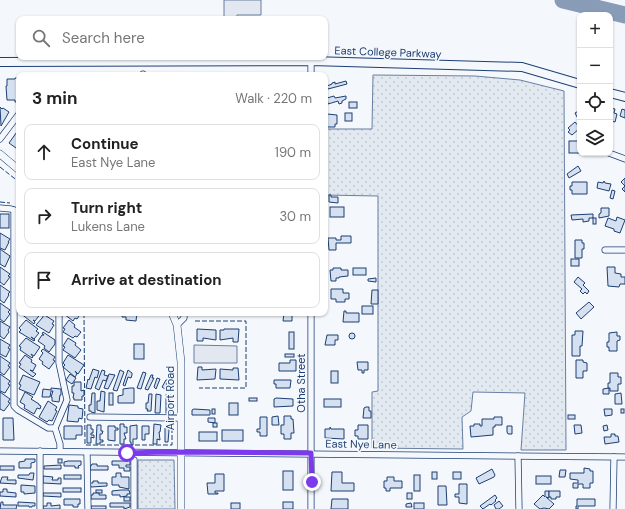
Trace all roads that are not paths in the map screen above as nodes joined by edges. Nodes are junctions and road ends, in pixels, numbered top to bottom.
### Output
1 (311, 61) junction
2 (0, 62) edge
3 (311, 72) edge
4 (577, 83) edge
5 (613, 94) edge
6 (625, 98) edge
7 (16, 118) edge
8 (0, 139) edge
9 (0, 154) edge
10 (613, 154) edge
11 (625, 159) edge
12 (16, 167) edge
13 (0, 208) edge
14 (16, 211) edge
15 (605, 250) dead end
16 (625, 250) edge
17 (16, 276) edge
18 (59, 316) edge
19 (173, 316) edge
20 (184, 316) edge
21 (311, 316) edge
22 (177, 325) junction
23 (90, 417) dead end
24 (181, 418) junction
25 (55, 428) junction
26 (0, 451) edge
27 (40, 451) junction
28 (60, 451) junction
29 (181, 452) junction
30 (87, 453) junction
31 (311, 453) junction
32 (518, 456) junction
33 (614, 457) junction
34 (625, 457) edge
35 (134, 460) dead end
36 (40, 509) edge
37 (88, 509) edge
38 (134, 509) edge
39 (181, 509) edge
40 (312, 509) edge
41 (519, 509) edge
42 (614, 509) edge

1 - 2 main road, East College Parkway
1 - 3 street
1 - 4 main road, East College Parkway
5 - 6 main road
7 - 8 street
9 - 12 street
10 - 11 street
13 - 14 street
15 - 16 street
17 - 25 street
18 - 25 street
19 - 22 street, Airport Road
20 - 22 street
21 - 31 street, Otha Street
22 - 24 street, Airport Road
23 - 24 street
24 - 29 street, Airport Road
25 - 28 street
26 - 27 street, East Nye Lane
27 - 28 street, East Nye Lane
27 - 36 street
28 - 30 street, East Nye Lane
29 - 30 street, East Nye Lane
29 - 31 street, East Nye Lane
29 - 39 street, Airport Road
30 - 37 street
31 - 32 street, East Nye Lane
31 - 40 street, Otha Street
32 - 33 street, East Nye Lane
32 - 41 street
33 - 34 street, East Nye Lane
33 - 42 street
35 - 38 street

